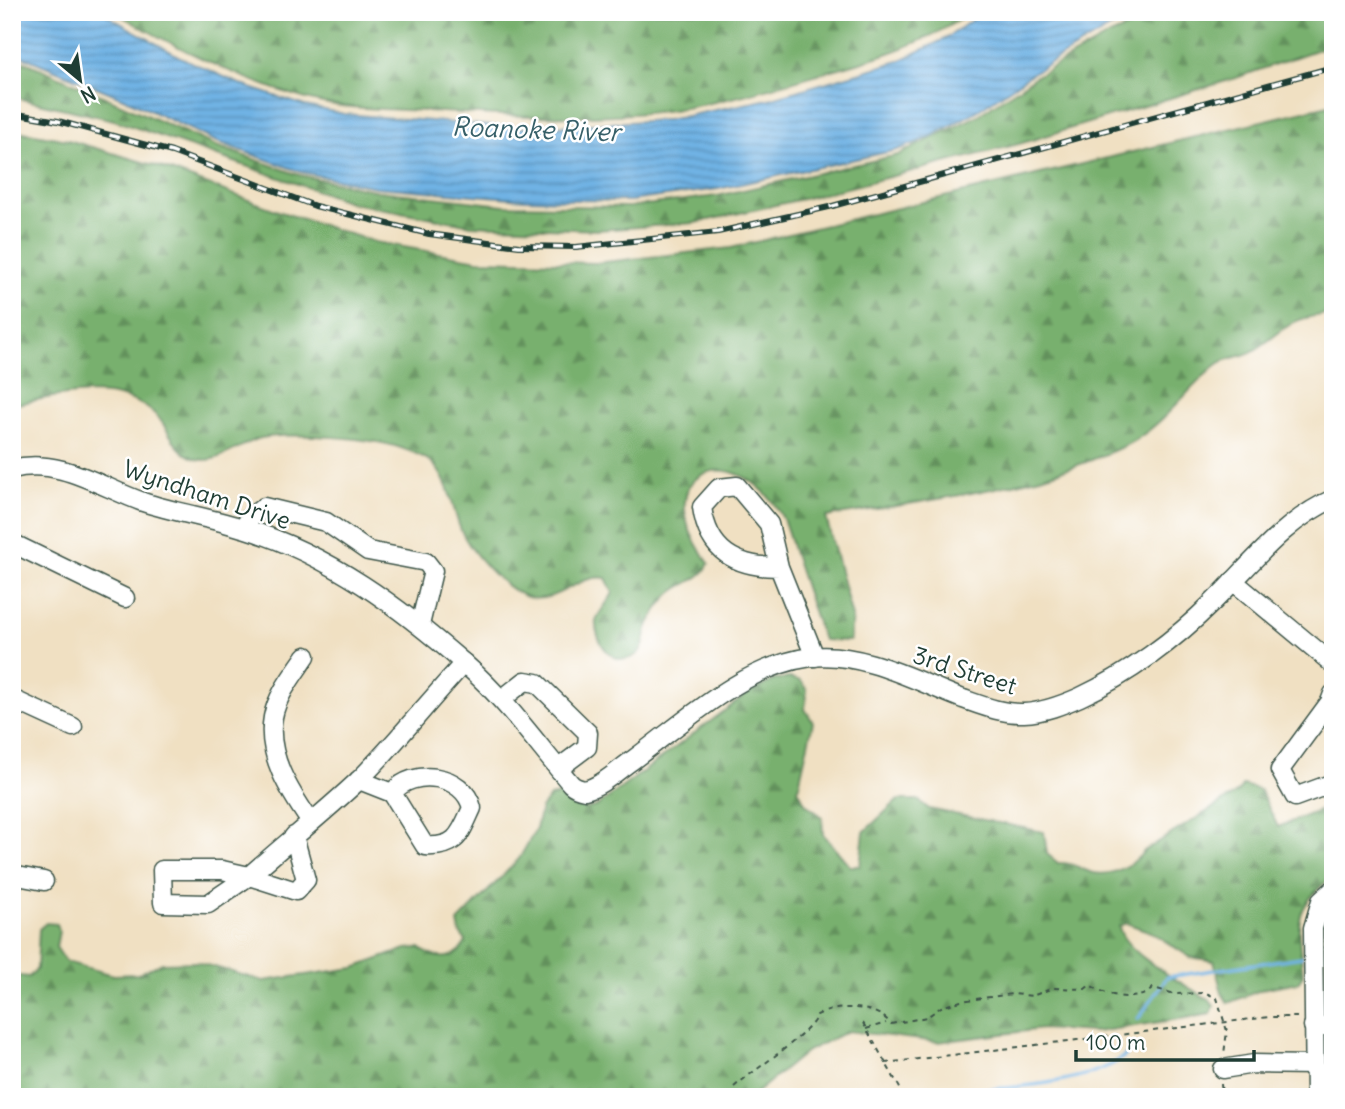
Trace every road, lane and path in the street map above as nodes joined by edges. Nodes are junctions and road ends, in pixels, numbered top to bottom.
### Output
1 (12, 469) edge
2 (1333, 499) edge
3 (246, 528) junction
4 (12, 543) edge
5 (779, 566) junction
6 (1233, 581) junction
7 (125, 598) dead end
8 (420, 625) junction
9 (306, 656) dead end
10 (816, 657) junction
11 (464, 663) junction
12 (1333, 664) edge
13 (1333, 694) edge
14 (12, 699) edge
15 (502, 699) junction
16 (73, 727) dead end
17 (559, 768) junction
18 (359, 780) junction
19 (1333, 783) edge
20 (592, 788) joint
21 (392, 793) junction
22 (310, 821) junction
23 (294, 836) junction
24 (12, 875) edge
25 (44, 881) dead end
26 (1333, 890) edge
27 (827, 1012) junction
28 (826, 1016) dead end
29 (1225, 1022) junction
30 (863, 1023) dead end
31 (887, 1023) junction
32 (1312, 1023) junction
33 (1333, 1026) edge
34 (866, 1029) junction
35 (885, 1063) junction
36 (1314, 1065) junction
37 (1223, 1069) joint
38 (734, 1097) edge
39 (905, 1097) edge
40 (1315, 1097) edge

1 - 3 street, Wyndham Drive
2 - 6 street, 3rd Street
3 - 8 street, Wyndham Drive
3 - 8 street
4 - 7 street
5 - 5 street
5 - 10 street
6 - 10 street, 3rd Street
6 - 12 street
8 - 11 street, Wyndham Drive
9 - 22 street
10 - 20 street, 3rd Street
11 - 15 street, Wyndham Drive
11 - 18 street
13 - 19 street
14 - 16 street
15 - 17 street, Wyndham Drive
15 - 17 street
17 - 20 street, Wyndham Drive
18 - 21 street
18 - 22 street
21 - 21 street
22 - 23 street
23 - 23 street
24 - 25 street
26 - 32 street
27 - 28 path
27 - 31 path
27 - 38 path
29 - 31 path
29 - 32 path
29 - 35 path
29 - 37 path
30 - 34 path
31 - 34 path
32 - 33 street
32 - 36 street
34 - 35 path
35 - 39 path
36 - 37 street
36 - 40 street

